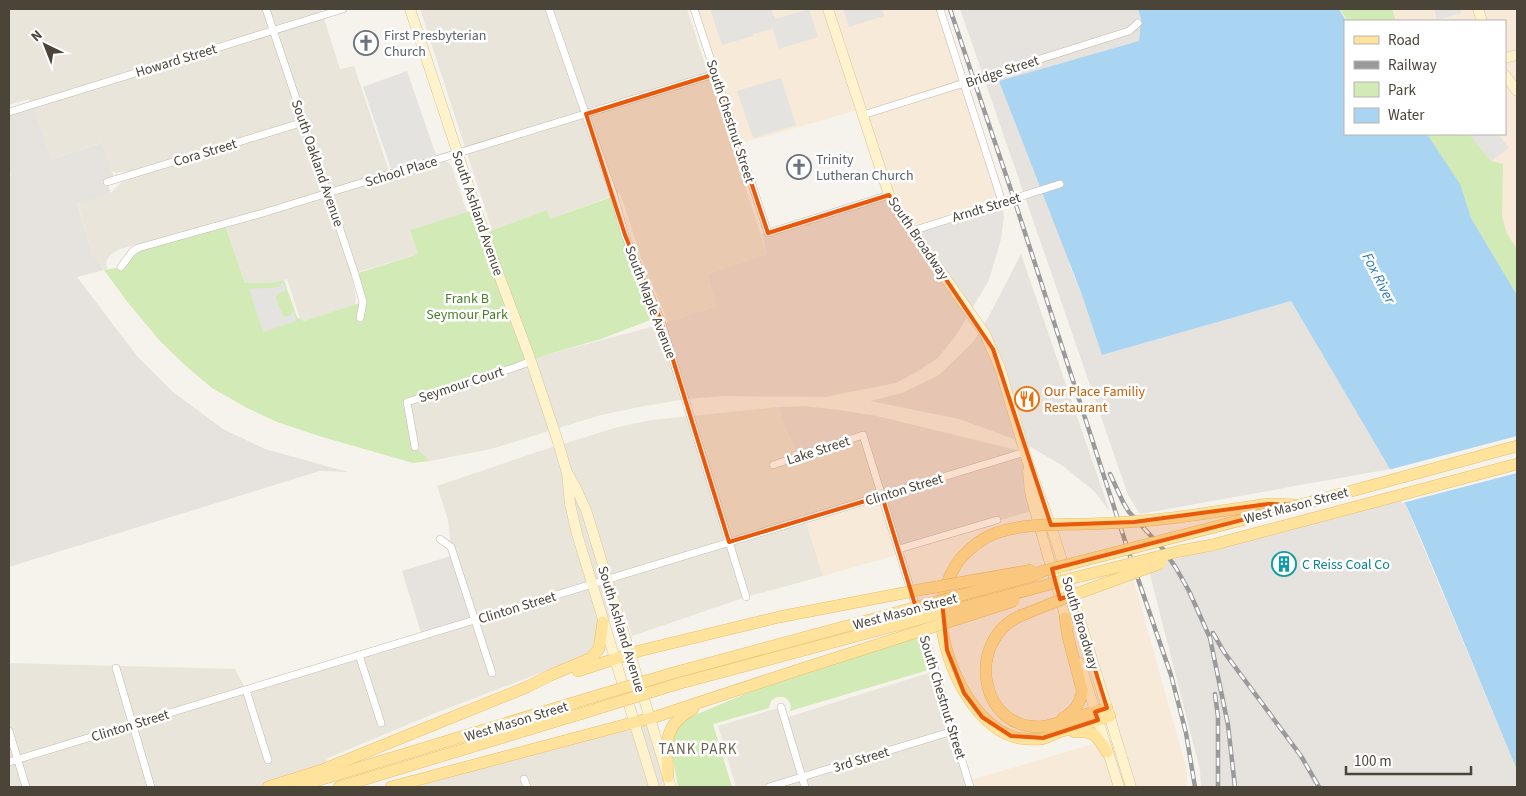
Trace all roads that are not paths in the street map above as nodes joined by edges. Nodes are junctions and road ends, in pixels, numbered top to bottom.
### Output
1 (266, 9) edge
2 (343, 9) edge
3 (410, 9) edge
4 (549, 9) edge
5 (694, 9) edge
6 (828, 9) edge
7 (940, 9) edge
8 (1138, 23) dead end
9 (274, 30) junction
10 (715, 74) junction
11 (1506, 76) edge
12 (965, 83) junction
13 (1517, 92) edge
14 (9, 112) edge
15 (586, 114) junction
16 (863, 115) junction
17 (304, 122) junction
18 (458, 154) junction
19 (107, 182) dead end
20 (1060, 184) dead end
21 (329, 193) junction
22 (889, 195) junction
23 (1002, 202) junction
24 (912, 230) junction
25 (121, 267) dead end
26 (360, 318) dead end
27 (531, 360) junction
28 (863, 435) joint
29 (1517, 446) edge
30 (415, 447) dead end
31 (1026, 456) junction
32 (1517, 464) edge
33 (773, 465) dead end
34 (567, 473) junction
35 (882, 496) junction
36 (1300, 504) junction
37 (997, 520) dead end
38 (440, 539) dead end
39 (730, 542) junction
40 (1212, 545) junction
41 (899, 549) junction
42 (1043, 571) junction
43 (608, 579) junction
44 (1054, 583) junction
45 (592, 584) junction
46 (746, 597) dead end
47 (1065, 618) junction
48 (476, 620) junction
49 (603, 622) junction
50 (630, 654) junction
51 (359, 655) junction
52 (614, 659) junction
53 (116, 668) dead end
54 (492, 673) dead end
55 (527, 687) junction
56 (246, 690) junction
57 (710, 700) junction
58 (781, 707) dead end
59 (1108, 712) junction
60 (1096, 716) junction
61 (649, 718) junction
62 (634, 722) junction
63 (381, 723) dead end
64 (133, 724) junction
65 (1046, 726) junction
66 (9, 731) edge
67 (953, 731) junction
68 (1043, 738) junction
69 (1108, 752) junction
70 (18, 760) junction
71 (268, 760) dead end
72 (9, 762) edge
73 (802, 777) junction
74 (524, 779) dead end
75 (669, 782) edge
76 (26, 787) edge
77 (151, 787) edge
78 (268, 787) edge
79 (296, 787) edge
80 (339, 787) edge
81 (390, 787) edge
82 (527, 787) edge
83 (654, 787) edge
84 (769, 787) edge
85 (805, 787) edge
86 (970, 787) edge
87 (1119, 787) edge
88 (1131, 787) edge

1 - 9 street, South Oakland Avenue
2 - 9 street, Howard Street
3 - 18 street, South Ashland Avenue
4 - 15 street, South Maple Avenue
5 - 10 street, South Chestnut Street
6 - 16 street, South Broadway
7 - 12 street
8 - 12 street, Bridge Street
9 - 14 street, Howard Street
9 - 17 street, South Oakland Avenue
10 - 15 street, School Place
10 - 22 street, South Chestnut Street
11 - 13 street
12 - 16 street, Bridge Street
12 - 23 street
15 - 18 street, School Place
15 - 39 street, South Maple Avenue
16 - 22 street, South Broadway
17 - 19 street, Cora Street
17 - 21 street, South Oakland Avenue
18 - 21 street, School Place
18 - 27 street, South Ashland Avenue
20 - 23 street, Arndt Street
21 - 25 street, School Place
21 - 26 street, South Oakland Avenue
22 - 24 street, South Broadway
23 - 24 street, Arndt Street
24 - 31 street, South Broadway
27 - 30 street, Seymour Court
27 - 34 street, South Ashland Avenue
28 - 33 street, Lake Street
28 - 35 street, South Chestnut Street
29 - 36 main road, West Mason Street
31 - 35 street, Clinton Street
31 - 47 street, South Broadway
31 - 59 street, South Broadway
32 - 40 main road, West Mason Street
34 - 43 street, South Ashland Avenue
34 - 45 street, South Ashland Avenue
35 - 39 street, Clinton Street
35 - 41 street, South Chestnut Street
36 - 42 main road, West Mason Street, bridge
36 - 68 main road, bridge
37 - 41 street
38 - 48 street
39 - 43 street, Clinton Street
39 - 46 street, South Maple Avenue
40 - 44 main road, West Mason Street, bridge
40 - 65 main road, bridge
41 - 67 street, South Chestnut Street
42 - 50 main road, bridge
42 - 79 main road, West Mason Street, bridge
43 - 45 street, Clinton Street
43 - 50 street, South Ashland Avenue
44 - 57 main road, bridge
44 - 80 main road, West Mason Street, bridge
45 - 48 street, Clinton Street
45 - 49 street, South Ashland Avenue
47 - 60 street, South Broadway
47 - 65 main road
48 - 51 street, Clinton Street
48 - 54 street
49 - 52 street, South Ashland Avenue
49 - 55 main road
50 - 52 main road
50 - 61 street, South Ashland Avenue
51 - 56 street, Clinton Street
51 - 63 street
52 - 55 main road
52 - 62 street, South Ashland Avenue
53 - 64 street
55 - 78 main road
56 - 64 street, Clinton Street
56 - 71 street
57 - 61 main road
57 - 75 main road
58 - 73 street
59 - 60 main road
59 - 88 street, South Broadway
60 - 65 main road
60 - 68 main road
60 - 69 street, South Broadway
61 - 62 main road
61 - 75 street, South Ashland Avenue
62 - 81 main road
62 - 83 street, South Ashland Avenue
64 - 70 street, Clinton Street
64 - 77 street
66 - 70 street
67 - 73 street, 3rd Street
67 - 86 street, South Chestnut Street
68 - 69 main road
69 - 87 street, South Broadway
70 - 72 street, Clinton Street
70 - 76 street
73 - 84 street, 3rd Street
73 - 85 street
74 - 82 street

